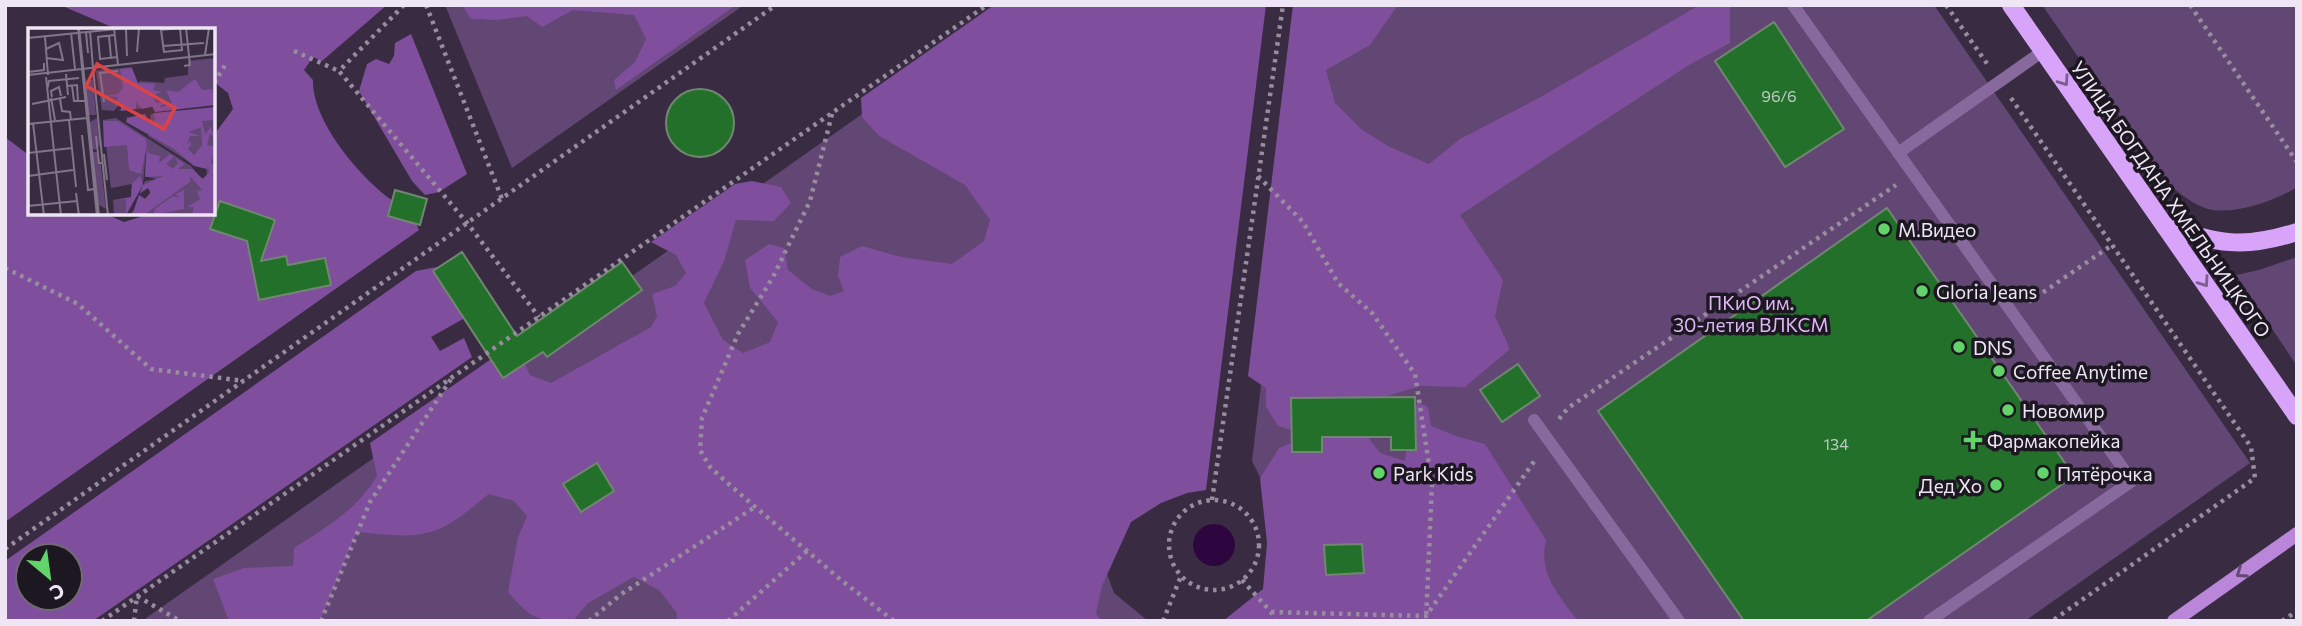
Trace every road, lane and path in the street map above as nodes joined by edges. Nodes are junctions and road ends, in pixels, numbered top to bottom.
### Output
1 (404, 5) edge
2 (425, 5) edge
3 (776, 5) edge
4 (987, 5) edge
5 (1283, 5) edge
6 (1793, 5) edge
7 (1946, 5) edge
8 (2011, 5) edge
9 (2190, 5) edge
10 (294, 51) dead end
11 (2043, 51) junction
12 (227, 62) dead end
13 (339, 71) junction
14 (215, 81) edge
15 (1999, 82) junction
16 (832, 113) junction
17 (1898, 153) junction
18 (2297, 162) edge
19 (1913, 174) junction
20 (1258, 176) junction
21 (502, 199) junction
22 (468, 224) junction
23 (2165, 226) junction
24 (2297, 232) edge
25 (2112, 245) junction
26 (5, 268) edge
27 (2012, 313) junction
28 (539, 317) junction
29 (453, 377) junction
30 (244, 381) junction
31 (2297, 416) edge
32 (1534, 421) dead end
33 (1549, 440) junction
34 (1212, 500) junction
35 (755, 507) junction
36 (2297, 534) edge
37 (5, 549) edge
38 (807, 551) junction
39 (1181, 576) junction
40 (1242, 580) junction
41 (137, 596) junction
42 (2297, 611) edge
43 (1271, 612) junction
44 (1426, 618) edge
45 (102, 621) edge
46 (134, 621) edge
47 (180, 621) edge
48 (321, 621) edge
49 (589, 621) edge
50 (728, 621) edge
51 (894, 621) edge
52 (1163, 621) edge
53 (1275, 621) edge
54 (1679, 621) edge
55 (1930, 621) edge
56 (2052, 621) edge
57 (2174, 621) edge
58 (2281, 621) edge

1 - 13 path
2 - 21 path
3 - 21 path
4 - 16 path
5 - 20 path
6 - 17 lane
7 - 15 path
8 - 11 main road, УЛИЦА БОГДАНА ХМЕЛЬНИЦКОГО
9 - 18 path
10 - 13 path
11 - 15 lane
11 -> 23 main road, УЛИЦА БОГДАНА ХМЕЛЬНИЦКОГО
12 - 14 path
13 - 22 path
15 - 17 lane
15 - 25 path
16 - 28 path
16 - 35 path
17 - 19 lane
19 - 27 lane
19 - 33 path
20 - 34 path
20 - 44 path
21 - 22 path
22 - 28 path
22 - 30 path
23 - 24 main road
23 -> 31 main road, УЛИЦА БОГДАНА ХМЕЛЬНИЦКОГО
25 - 27 path
25 - 56 path
26 - 30 path
27 - 55 lane
28 - 29 path
29 - 41 path
29 - 48 path
30 - 37 path
32 - 33 lane
33 - 44 path
33 - 54 lane
34 - 39 path
34 - 40 path
35 - 38 path
35 - 49 path
36 -> 57 main road
38 - 50 path
38 - 51 path
39 - 40 path
39 - 52 path
40 - 43 path
41 - 45 path
41 - 46 path
41 - 47 path
42 - 58 path
43 - 44 path
43 - 53 path

